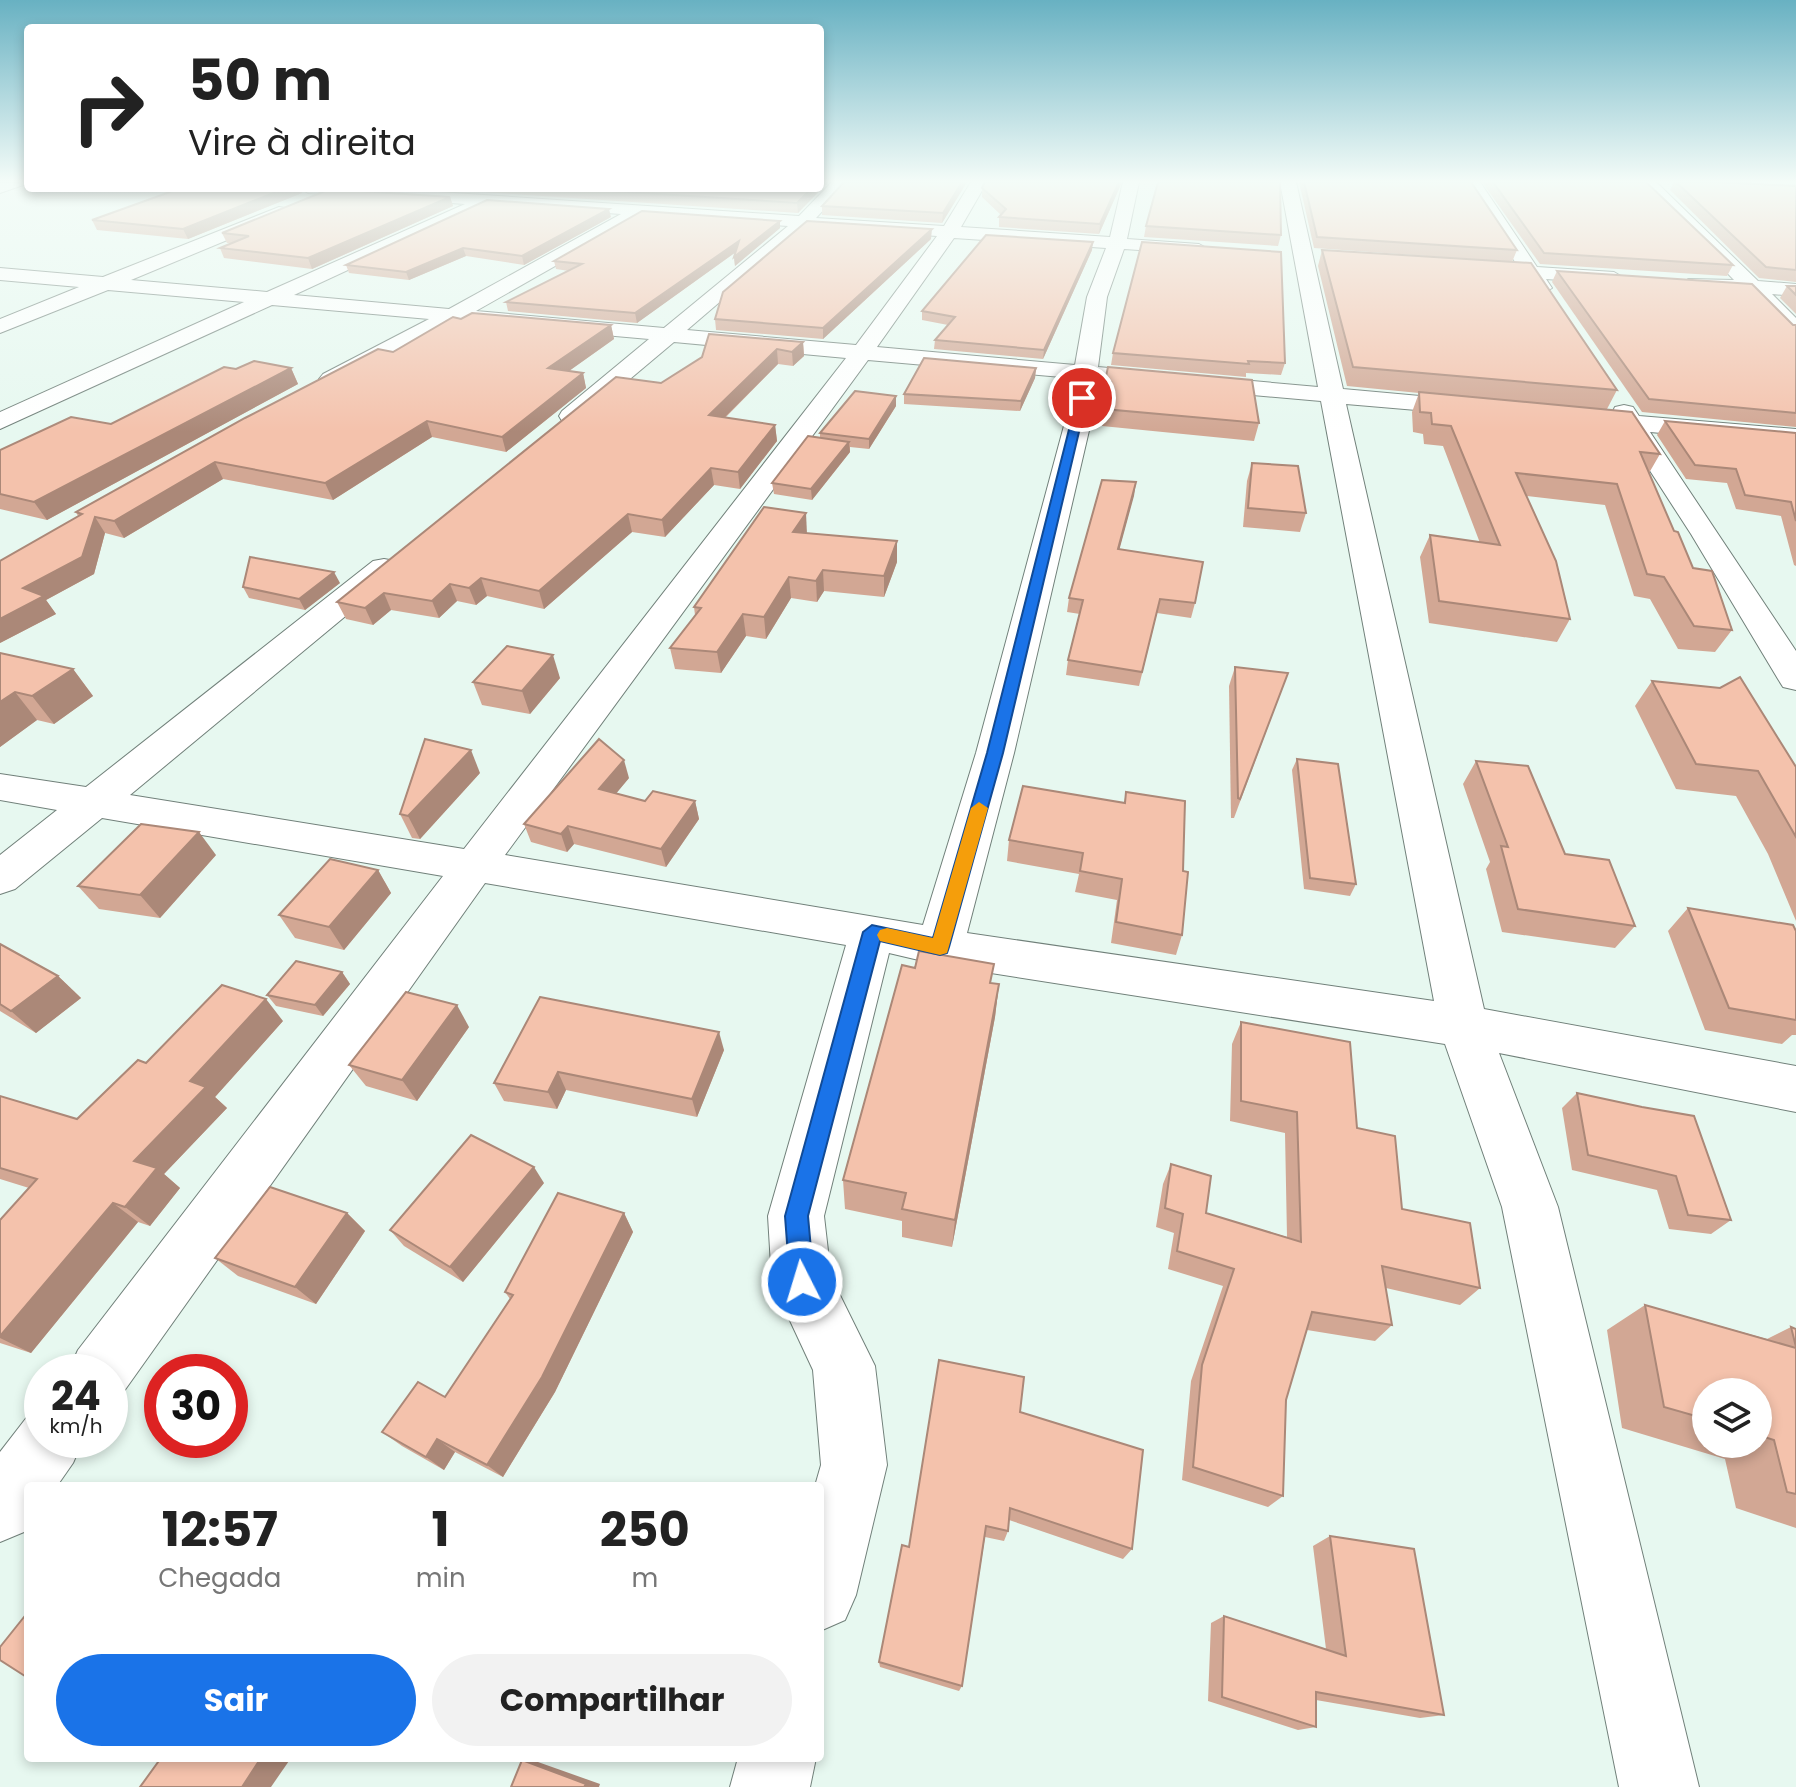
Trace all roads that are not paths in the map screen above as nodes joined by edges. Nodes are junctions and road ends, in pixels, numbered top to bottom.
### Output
1 (156, 265) edge
2 (341, 265) edge
3 (542, 265) edge
4 (751, 265) edge
5 (925, 265) edge
6 (1109, 265) edge
7 (1303, 265) edge
8 (1528, 265) edge
9 (1729, 265) edge
10 (1455, 266) edge
11 (1532, 272) junction
12 (0, 274) edge
13 (1628, 279) edge
14 (1674, 282) edge
15 (107, 285) junction
16 (1751, 287) junction
17 (1796, 290) edge
18 (266, 299) junction
19 (1556, 309) edge
20 (455, 314) junction
21 (0, 327) edge
22 (1796, 330) edge
23 (667, 336) junction
24 (862, 352) junction
25 (1086, 374) junction
26 (309, 391) edge
27 (1330, 394) junction
28 (1613, 397) edge
29 (1504, 411) edge
30 (1552, 415) edge
31 (0, 421) edge
32 (1631, 423) junction
33 (550, 433) edge
34 (1796, 437) edge
35 (403, 553) edge
36 (1796, 679) edge
37 (0, 787) edge
38 (94, 804) junction
39 (475, 865) junction
40 (0, 878) edge
41 (872, 932) junction
42 (940, 947) junction
43 (1464, 1026) junction
44 (1796, 1089) edge
45 (113, 1354) edge
46 (37, 1458) edge
47 (0, 1508) edge
48 (824, 1580) edge
49 (776, 1762) edge
50 (770, 1787) edge
51 (1659, 1787) edge

1 - 15 street
2 - 18 street
3 - 20 street
4 - 23 street
5 - 24 street
6 - 25 street
7 - 27 street
8 - 11 street
9 - 16 street
10 - 11 street
11 - 13 street
11 - 19 street
12 - 15 street
14 - 16 street
15 - 18 street
15 - 21 street
16 - 17 street
16 - 22 street
18 - 20 street
18 - 31 street
20 - 23 street
20 - 26 street
23 - 24 street
23 - 33 street
24 - 25 street
24 - 39 street
25 - 27 street
25 - 42 street
27 - 29 street
27 - 43 street
28 - 32 street
30 - 32 street
32 - 34 street
32 - 36 street
35 - 38 street
37 - 38 street
38 - 39 street
38 - 40 street
39 - 41 street
39 - 45 street
41 - 42 street
41 - 48 street
42 - 43 street
43 - 44 street
43 - 51 street
46 - 47 street
49 - 50 street

